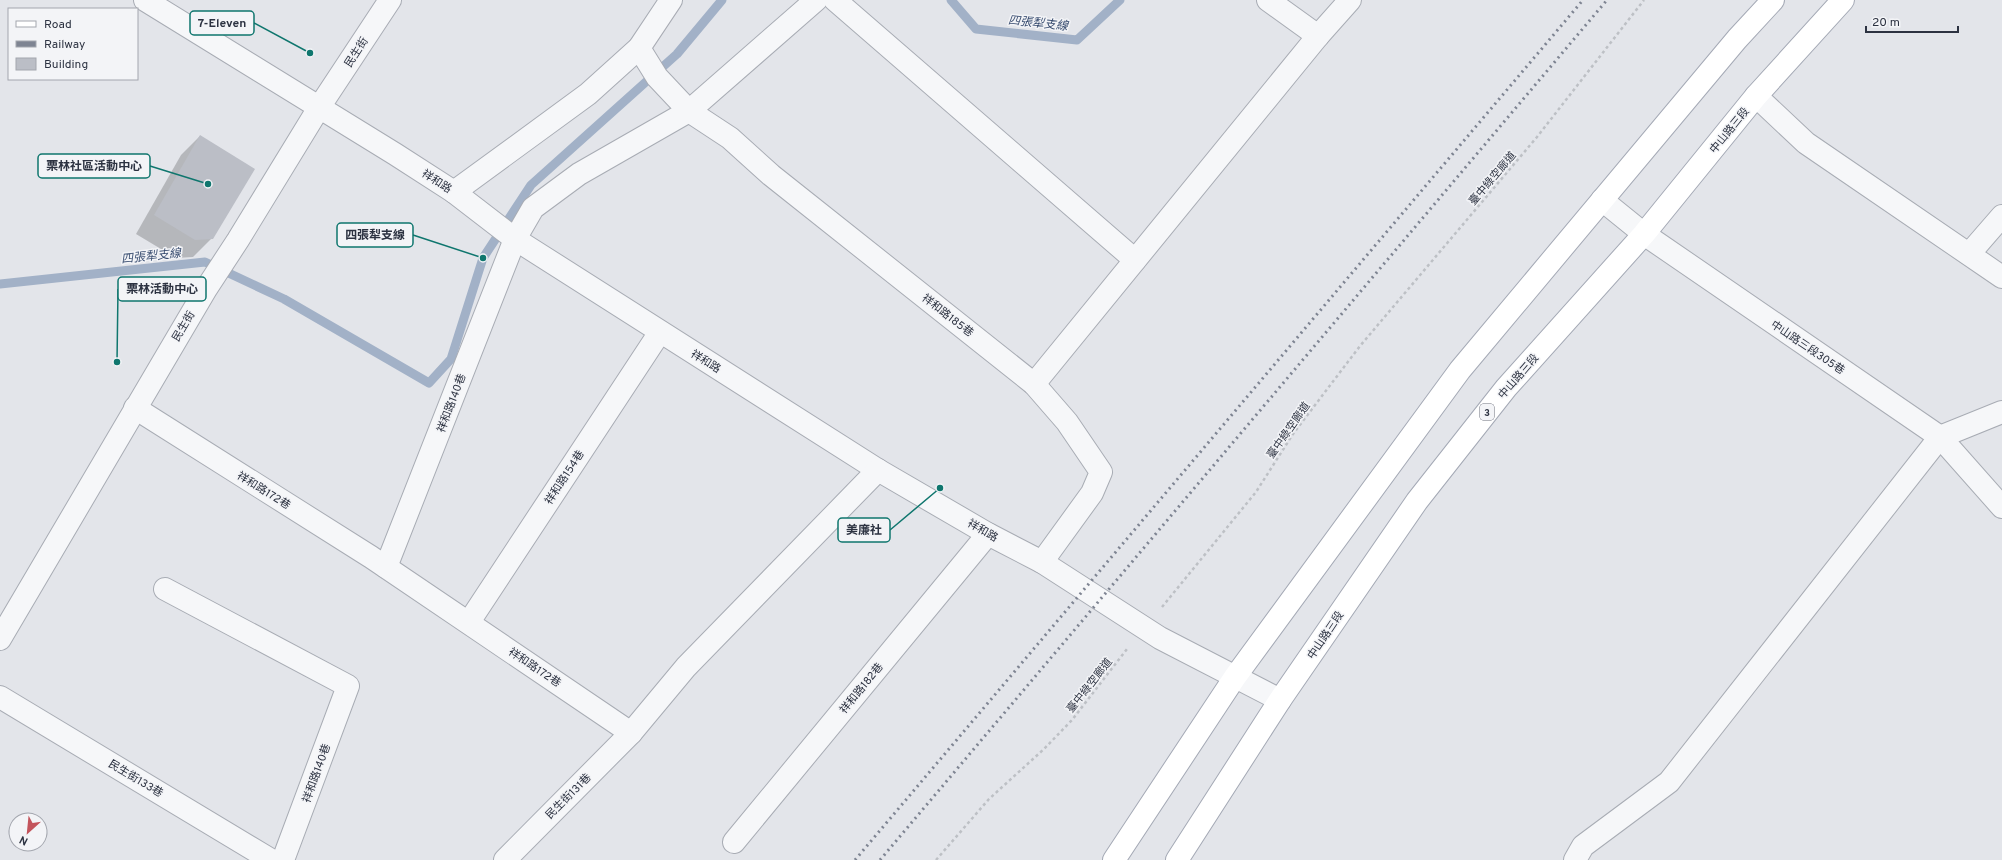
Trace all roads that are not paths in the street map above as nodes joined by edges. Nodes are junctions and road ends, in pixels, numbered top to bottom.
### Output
1 (145, 0) edge
2 (390, 0) edge
3 (672, 0) edge
4 (816, 0) edge
5 (835, 0) edge
6 (1268, 0) edge
7 (1350, 0) edge
8 (1773, 0) edge
9 (1843, 0) edge
10 (1318, 36) junction
11 (639, 48) junction
12 (1756, 96) junction
13 (320, 106) junction
14 (689, 111) junction
15 (454, 192) junction
16 (1602, 200) junction
17 (2002, 216) edge
18 (1644, 234) junction
19 (515, 239) junction
20 (1969, 254) junction
21 (1135, 260) junction
22 (2002, 277) edge
23 (660, 332) junction
24 (1034, 384) junction
25 (135, 408) junction
26 (2002, 412) edge
27 (1940, 437) junction
28 (878, 470) junction
29 (2002, 507) edge
30 (988, 534) junction
31 (1042, 562) junction
32 (386, 568) junction
33 (166, 589) dead end
34 (469, 622) junction
35 (0, 639) edge
36 (1235, 678) junction
37 (0, 697) edge
38 (1280, 700) junction
39 (631, 733) junction
40 (734, 842) dead end
41 (271, 860) edge
42 (283, 860) edge
43 (505, 860) edge
44 (1114, 860) edge
45 (1177, 860) edge
46 (1575, 860) edge

1 - 13 street, 祥和路
2 - 13 street, 民生街
3 - 11 street
4 - 14 street, 祥和路140巷
5 - 21 street
6 - 10 street
7 - 10 street
8 - 16 main road
9 - 12 main road, 中山路三段 / 3
10 - 21 street
11 - 14 street, 祥和路185巷
11 - 15 street
12 - 18 main road, 中山路三段 / 3
12 - 20 street
13 - 15 street, 祥和路
13 - 25 street, 民生街
14 - 19 street, 祥和路140巷
14 - 24 street, 祥和路185巷
15 - 19 street, 祥和路
16 - 18 street, 中山路三段305巷
16 - 36 main road
17 - 20 street
18 - 27 street, 中山路三段305巷
18 - 38 main road, 中山路三段 / 3
19 - 23 street, 祥和路
19 - 32 street, 祥和路140巷
20 - 22 street
21 - 24 street
23 - 28 street, 祥和路
23 - 34 street, 祥和路154巷
24 - 31 street, 祥和路185巷
25 - 32 street, 祥和路172巷
25 - 35 street, 民生街
26 - 27 street
27 - 29 street, 中山路三段305巷
27 - 46 street
28 - 30 street, 祥和路
28 - 39 street
30 - 31 street, 祥和路
30 - 40 street, 祥和路182巷
31 - 36 street, 祥和路
32 - 34 street, 祥和路172巷
33 - 42 street, 祥和路140巷
34 - 39 street, 祥和路172巷
36 - 38 street, 祥和路
36 - 44 main road
37 - 41 street, 民生街133巷
38 - 45 main road, 中山路三段 / 3
39 - 43 street, 民生街131巷

